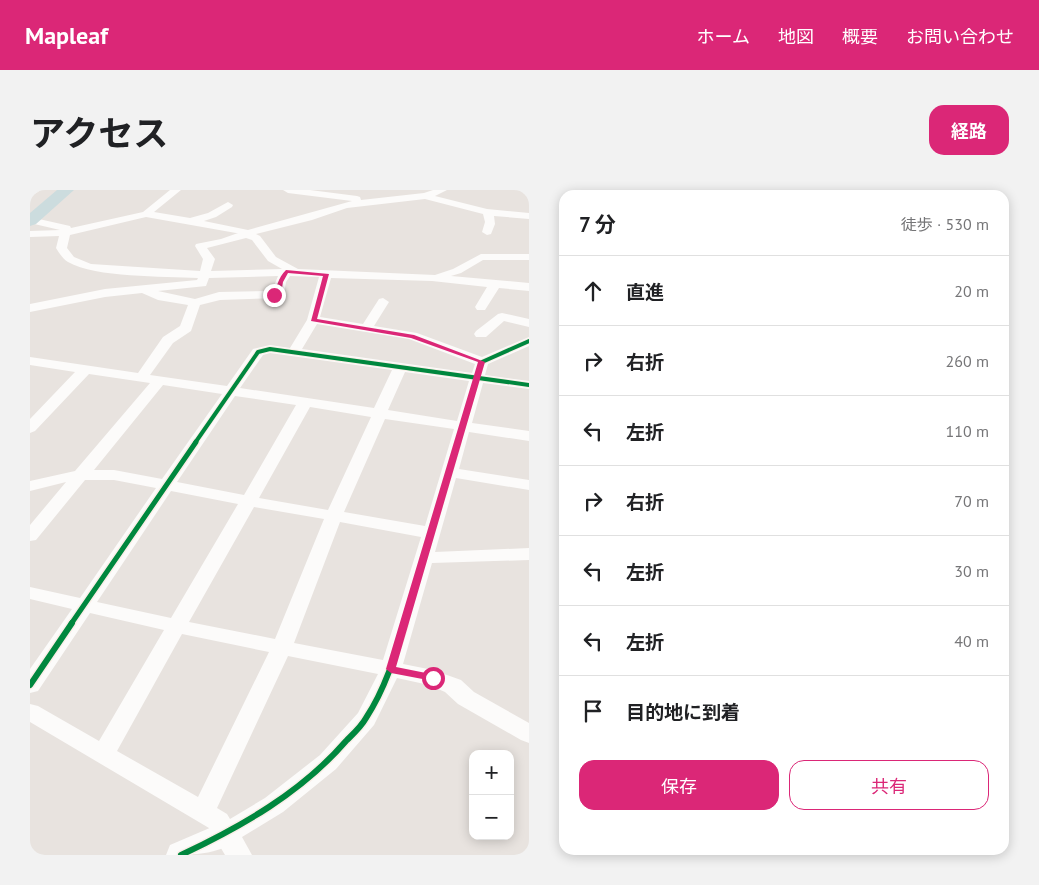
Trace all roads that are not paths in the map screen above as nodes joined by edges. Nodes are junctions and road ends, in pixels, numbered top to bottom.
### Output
1 (36, 190) edge
2 (50, 190) edge
3 (66, 190) edge
4 (176, 190) edge
5 (288, 190) edge
6 (442, 190) edge
7 (30, 194) edge
8 (425, 196) junction
9 (354, 199) junction
10 (228, 205) dead end
11 (487, 212) junction
12 (146, 214) junction
13 (529, 216) edge
14 (30, 221) edge
15 (192, 221) junction
16 (487, 232) dead end
17 (65, 233) junction
18 (246, 234) junction
19 (529, 257) edge
20 (291, 272) junction
21 (326, 274) junction
22 (203, 275) junction
23 (432, 278) junction
24 (495, 284) junction
25 (529, 287) edge
26 (144, 288) junction
27 (382, 302) dead end
28 (194, 303) junction
29 (481, 307) dead end
30 (30, 308) edge
31 (314, 320) junction
32 (529, 323) edge
33 (366, 329) junction
34 (481, 334) dead end
35 (529, 341) edge
36 (509, 350) junction
37 (294, 352) junction
38 (529, 352) edge
39 (30, 360) edge
40 (400, 367) junction
41 (86, 369) junction
42 (479, 370) junction
43 (142, 377) junction
44 (160, 380) junction
45 (529, 385) edge
46 (229, 391) junction
47 (306, 403) junction
48 (380, 414) junction
49 (464, 426) junction
50 (30, 428) edge
51 (529, 436) edge
52 (450, 472) junction
53 (79, 476) junction
54 (30, 477) edge
55 (50, 480) junction
56 (166, 484) junction
57 (529, 485) edge
58 (30, 486) edge
59 (248, 501) junction
60 (334, 516) junction
61 (432, 533) junction
62 (30, 536) edge
63 (529, 554) edge
64 (424, 558) junction
65 (30, 593) edge
66 (85, 604) junction
67 (177, 626) junction
68 (282, 647) junction
69 (391, 669) junction
70 (30, 684) edge
71 (30, 712) edge
72 (529, 734) edge
73 (103, 754) junction
74 (203, 812) junction
75 (233, 844) edge
76 (181, 855) edge

1 - 7 street
2 - 14 highway
3 - 14 highway
4 - 12 street
5 - 9 street
6 - 8 street
8 - 9 street
8 - 11 street
9 - 18 street
10 - 15 street
11 - 13 street
11 - 16 street
12 - 15 street
12 - 17 street
14 - 17 street
15 - 18 street
17 - 22 street
18 - 20 street
18 - 22 street
19 - 23 street
20 - 21 street
20 - 22 street
20 - 28 street
21 - 23 street
21 - 31 street
22 - 26 street
23 - 24 street
24 - 25 street
24 - 29 street
26 - 28 street
26 - 30 street
27 - 33 street
28 - 43 street
31 - 33 street
31 - 37 street
32 - 34 street
33 - 42 street
35 - 36 street
36 - 38 street
36 - 42 street
37 - 40 street
37 - 46 street
39 - 41 street
40 - 42 street
40 - 48 street
41 - 43 street
41 - 50 street
42 - 45 street
42 - 49 street
43 - 44 street
44 - 46 street
44 - 53 street
46 - 47 street
46 - 56 street
47 - 48 street
47 - 59 street
48 - 49 street
48 - 60 street
49 - 51 street
49 - 52 street
52 - 57 street
52 - 61 street
53 - 55 street
53 - 56 street
53 - 62 street
54 - 55 street
55 - 58 street
56 - 59 street
56 - 66 street
59 - 60 street
59 - 67 street
60 - 61 street
60 - 68 street
61 - 64 street
63 - 64 street
64 - 69 street
65 - 66 street
66 - 67 street
66 - 70 street
67 - 68 street
67 - 73 street
68 - 69 street
68 - 74 street
69 - 72 street
69 - 75 street
71 - 73 street
73 - 74 street
74 - 75 street
75 - 76 street

